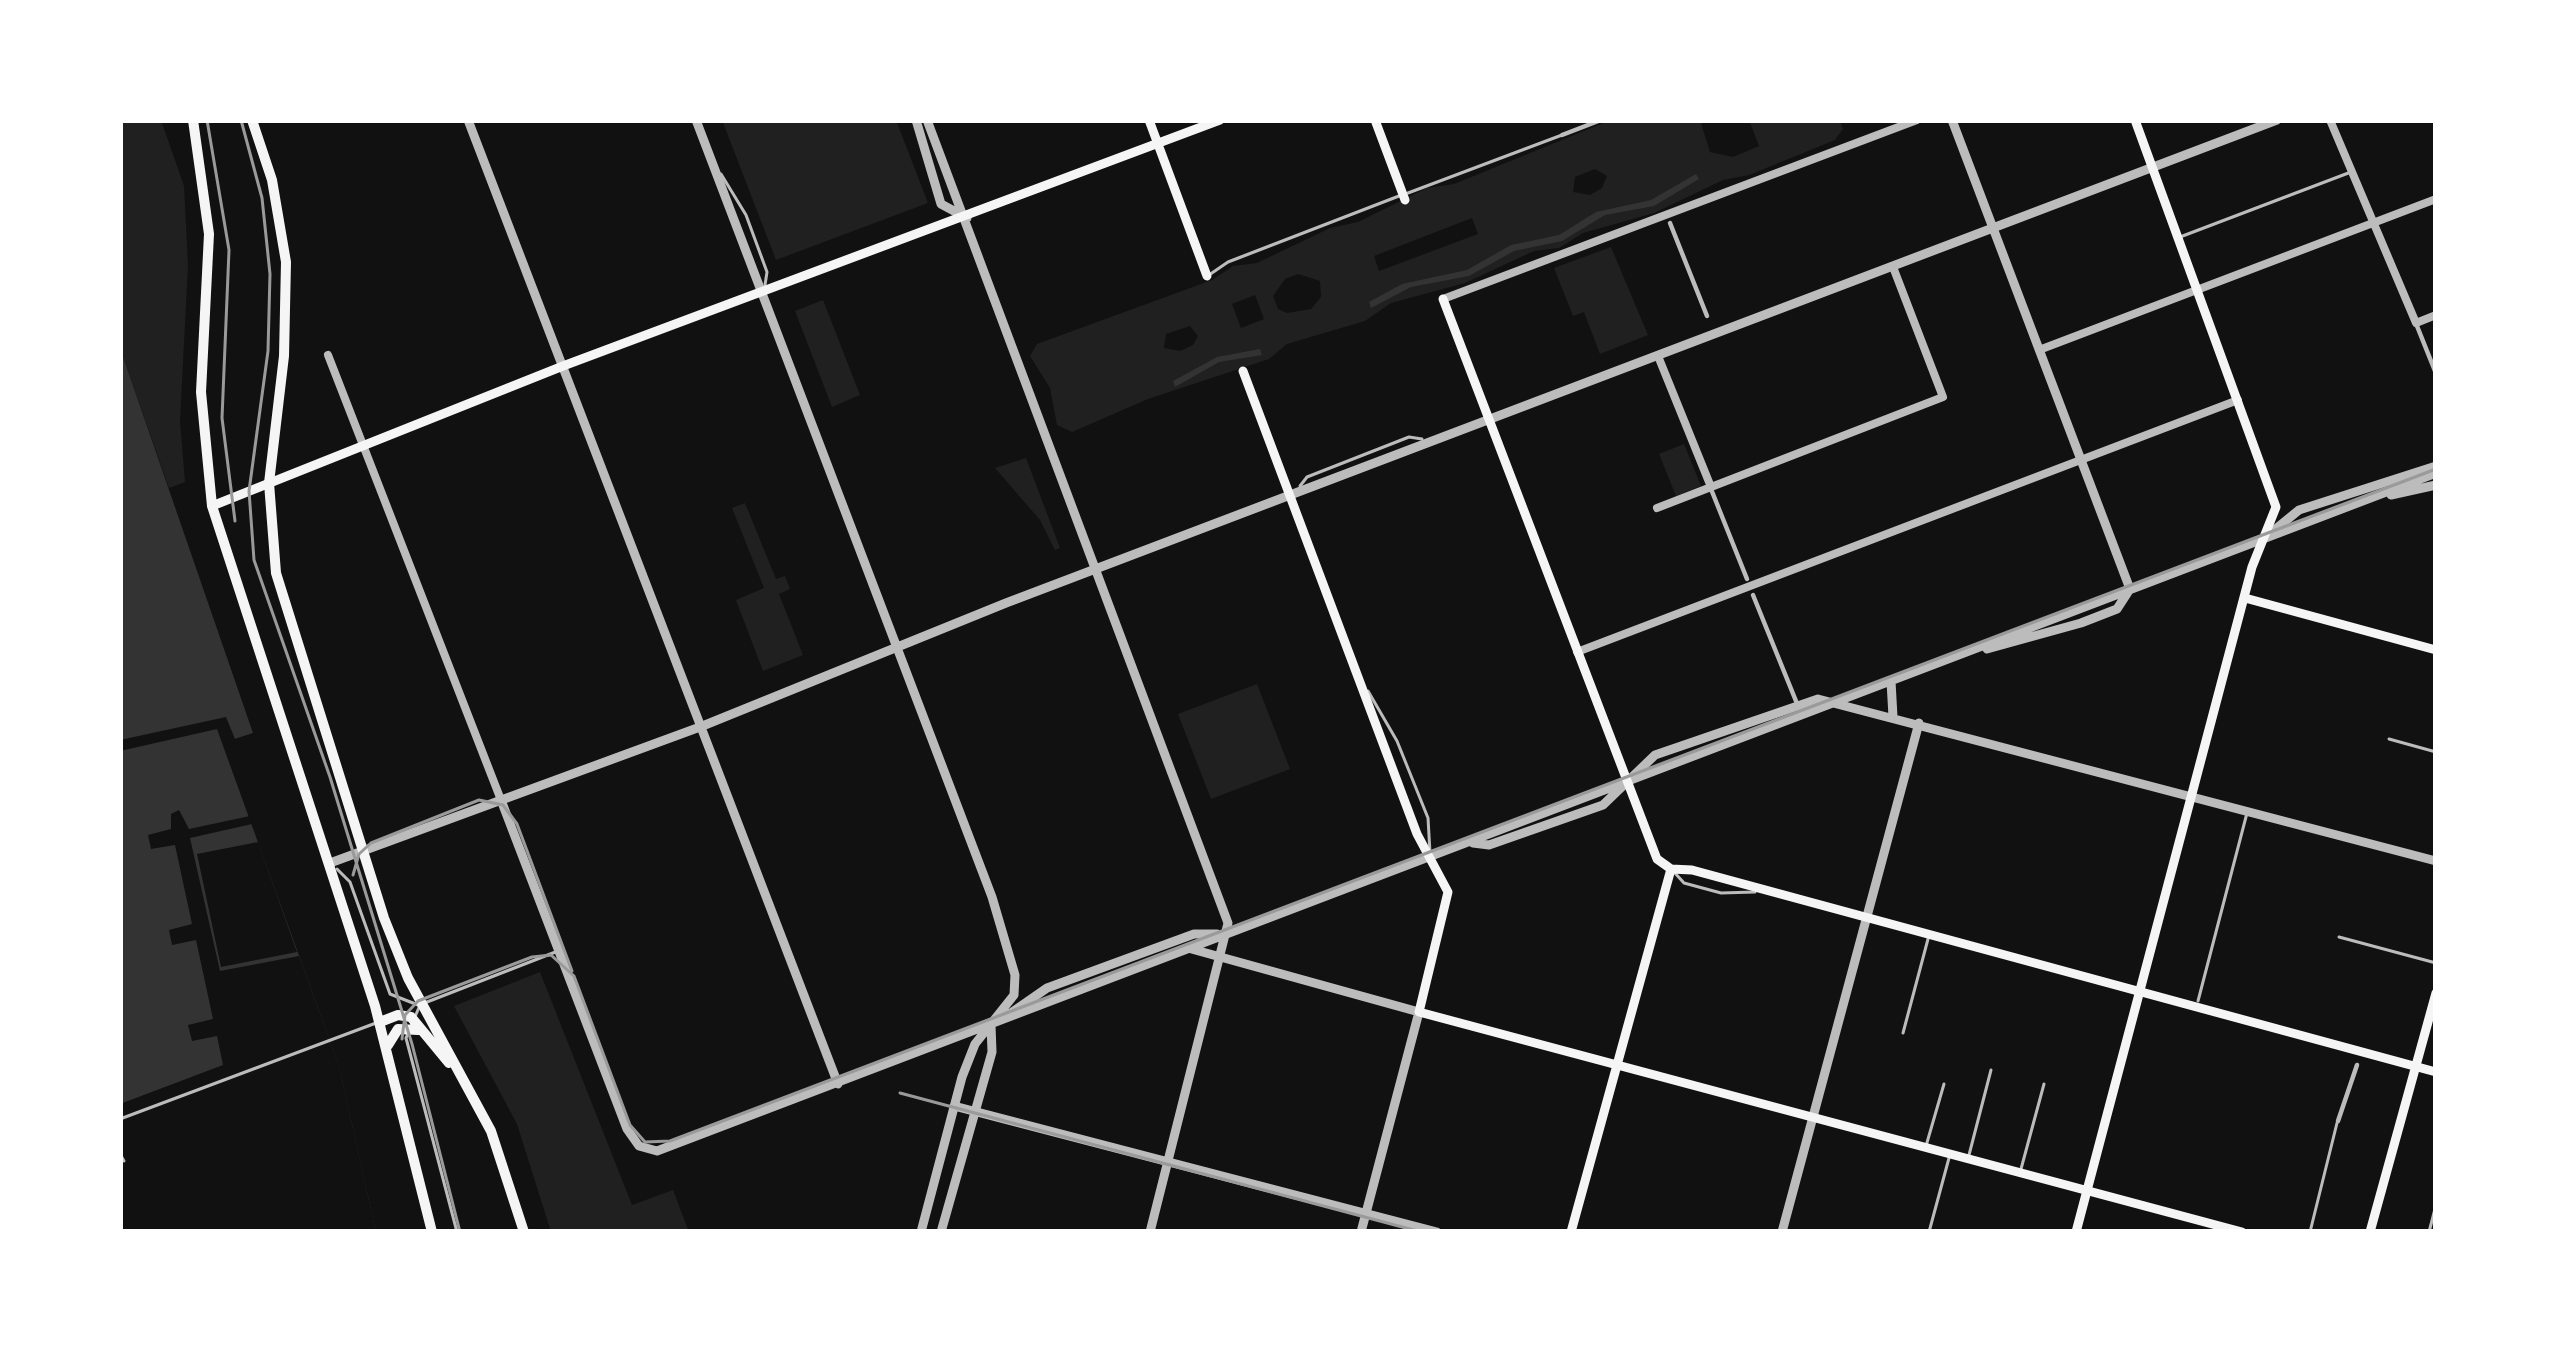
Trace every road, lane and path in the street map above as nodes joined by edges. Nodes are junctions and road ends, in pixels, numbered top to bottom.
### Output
1 (193, 120) edge
2 (252, 120) edge
3 (468, 120) edge
4 (696, 120) edge
5 (916, 120) edge
6 (927, 120) edge
7 (1148, 120) edge
8 (1220, 120) edge
9 (1375, 120) edge
10 (1601, 120) edge
11 (1917, 120) edge
12 (1952, 120) edge
13 (2135, 120) edge
14 (2277, 120) edge
15 (2330, 120) edge
16 (1562, 135) joint
17 (1157, 143) junction
18 (712, 164) junction
19 (2152, 167) junction
20 (2350, 172) junction
21 (1404, 198) junction
22 (2436, 199) edge
23 (967, 218) junction
24 (1670, 223) dead end
25 (2374, 223) junction
26 (1994, 228) junction
27 (2179, 238) junction
28 (1893, 267) junction
29 (1208, 276) joint
30 (2197, 290) junction
31 (763, 295) junction
32 (1443, 299) joint
33 (2436, 315) edge
34 (1707, 316) dead end
35 (2416, 323) junction
36 (2039, 350) junction
37 (1028, 351) dead end
38 (1012, 354) junction
39 (328, 356) dead end
40 (1658, 356) junction
41 (562, 366) junction
42 (1243, 371) dead end
43 (2435, 371) edge
44 (2238, 400) junction
45 (1489, 422) junction
46 (1056, 429) dead end
47 (1042, 435) junction
48 (367, 446) junction
49 (2081, 459) junction
50 (2436, 469) edge
51 (269, 483) junction
52 (2436, 485) edge
53 (1711, 487) junction
54 (1291, 497) junction
55 (2351, 505) junction
56 (212, 506) junction
57 (1657, 508) dead end
58 (2263, 538) junction
59 (1094, 571) junction
60 (1747, 579) dead end
61 (2130, 590) junction
62 (1754, 595) dead end
63 (2245, 598) junction
64 (896, 646) junction
65 (2436, 650) edge
66 (1576, 652) junction
67 (1891, 681) junction
68 (1836, 701) junction
69 (1798, 706) junction
70 (1892, 717) junction
71 (1919, 724) junction
72 (700, 727) junction
73 (2389, 740) dead end
74 (2436, 752) edge
75 (1625, 782) junction
76 (2192, 796) junction
77 (501, 800) junction
78 (2248, 811) junction
79 (365, 851) junction
80 (1430, 856) junction
81 (2436, 861) edge
82 (330, 862) junction
83 (1671, 869) junction
84 (1866, 920) junction
85 (1228, 933) junction
86 (1929, 937) junction
87 (2339, 937) dead end
88 (1188, 948) junction
89 (560, 950) junction
90 (1222, 958) junction
91 (2436, 963) edge
92 (2436, 993) edge
93 (2140, 994) junction
94 (422, 1004) junction
95 (2196, 1009) junction
96 (1419, 1012) junction
97 (380, 1022) junction
98 (409, 1022) junction
99 (992, 1025) junction
100 (1903, 1034) dead end
101 (388, 1051) junction
102 (1616, 1064) junction
103 (2357, 1065) dead end
104 (2416, 1067) junction
105 (1991, 1070) dead end
106 (2436, 1072) edge
107 (463, 1078) junction
108 (838, 1084) junction
109 (1944, 1084) dead end
110 (2044, 1084) dead end
111 (954, 1106) junction
112 (976, 1110) junction
113 (1813, 1117) junction
114 (120, 1118) edge
115 (2338, 1121) joint
116 (1926, 1148) junction
117 (120, 1154) edge
118 (1950, 1154) junction
119 (1968, 1159) junction
120 (1169, 1160) junction
121 (124, 1161) dead end
122 (2020, 1173) junction
123 (2087, 1190) junction
124 (2436, 1204) edge
125 (1366, 1213) junction
126 (432, 1232) edge
127 (457, 1232) edge
128 (524, 1232) edge
129 (922, 1232) edge
130 (941, 1232) edge
131 (1150, 1232) edge
132 (1361, 1232) edge
133 (1437, 1232) edge
134 (1571, 1232) edge
135 (1782, 1232) edge
136 (1929, 1232) edge
137 (2076, 1232) edge
138 (2242, 1232) edge
139 (2310, 1232) edge
140 (2370, 1232) edge
141 (2429, 1232) edge

1 - 56 main road
2 - 51 main road
3 - 41 street
4 - 18 street
5 - 23 street
6 - 23 street
7 - 17 main road
8 - 17 main road
9 - 21 main road
10 - 16 street
11 - 32 street
12 - 26 street
13 - 19 main road
14 - 19 street
15 - 20 street
16 - 21 lane
17 - 23 main road
17 - 29 main road
18 - 31 street
18 - 31 lane
19 - 26 street
19 - 27 main road
20 - 25 street
20 - 27 lane
21 - 29 lane
22 - 25 street
23 - 31 main road
23 - 38 street
24 - 34 street
25 - 30 street
25 - 35 street
26 - 28 street
26 - 36 street
27 - 30 main road
28 - 40 street
28 - 53 street
30 - 36 street
30 - 44 main road
31 - 41 main road
31 - 64 street
32 - 45 main road
33 - 35 street
35 - 43 street
36 - 49 street
37 - 38 lane
38 - 47 street
39 - 48 street
40 - 45 street
40 - 53 street
41 - 48 main road
41 - 72 street
42 - 54 main road
44 - 49 street
44 - 58 main road
45 - 54 street
45 - 66 main road
46 - 47 lane
47 - 59 street
48 - 51 main road
48 - 77 street
49 - 61 street
49 - 66 street
50 - 55 street
50 - 58 street
51 - 56 main road
51 - 79 main road
52 - 55 street
53 - 57 street
53 - 60 street
54 - 59 street
54 - 80 main road
55 - 58 street
56 - 82 main road
58 - 61 street
58 - 63 main road
59 - 64 street
59 - 85 street
61 - 67 street
62 - 69 street
63 - 65 main road
63 - 76 main road
64 - 72 street
64 - 99 street
66 - 75 main road
67 - 68 street
67 - 70 street
68 - 69 street
68 - 70 street
68 - 75 street
69 - 75 street
70 - 71 street
71 - 76 street
71 - 84 street
72 - 77 street
72 - 108 street
73 - 74 lane
75 - 80 street
75 - 83 main road
76 - 78 street
76 - 93 main road
77 - 79 street
77 - 89 street
78 - 81 street
78 - 95 lane
79 - 82 street
79 - 94 main road
80 - 85 street
80 - 96 main road
82 - 94 lane
82 - 97 main road
83 - 84 main road
83 - 102 main road
84 - 86 main road
84 - 113 street
85 - 88 street
85 - 90 street
85 - 99 street
86 - 93 main road
86 - 100 lane
87 - 91 lane
88 - 90 street
88 - 99 street
89 - 94 lane
89 - 108 street
90 - 96 street
90 - 120 street
92 - 104 main road
93 - 95 main road
93 - 123 main road
94 - 98 lane
94 - 107 main road
95 - 104 main road
96 - 102 main road
96 - 125 street
97 - 98 main road
97 - 101 main road
97 - 114 lane
98 - 101 main road
98 - 107 main road
98 - 127 lane
99 - 108 street
99 - 111 street
99 - 112 street
101 - 126 main road
102 - 113 main road
102 - 134 main road
103 - 115 street
104 - 106 main road
104 - 140 main road
105 - 119 lane
107 - 128 main road
109 - 116 lane
110 - 122 lane
111 - 112 street
111 - 129 street
112 - 120 street
112 - 130 street
113 - 116 main road
113 - 135 street
115 - 139 lane
116 - 118 main road
117 - 121 lane
118 - 119 main road
118 - 136 lane
119 - 122 main road
120 - 125 street
120 - 131 street
122 - 123 main road
123 - 137 main road
123 - 138 main road
124 - 141 lane
125 - 132 street
125 - 133 street

